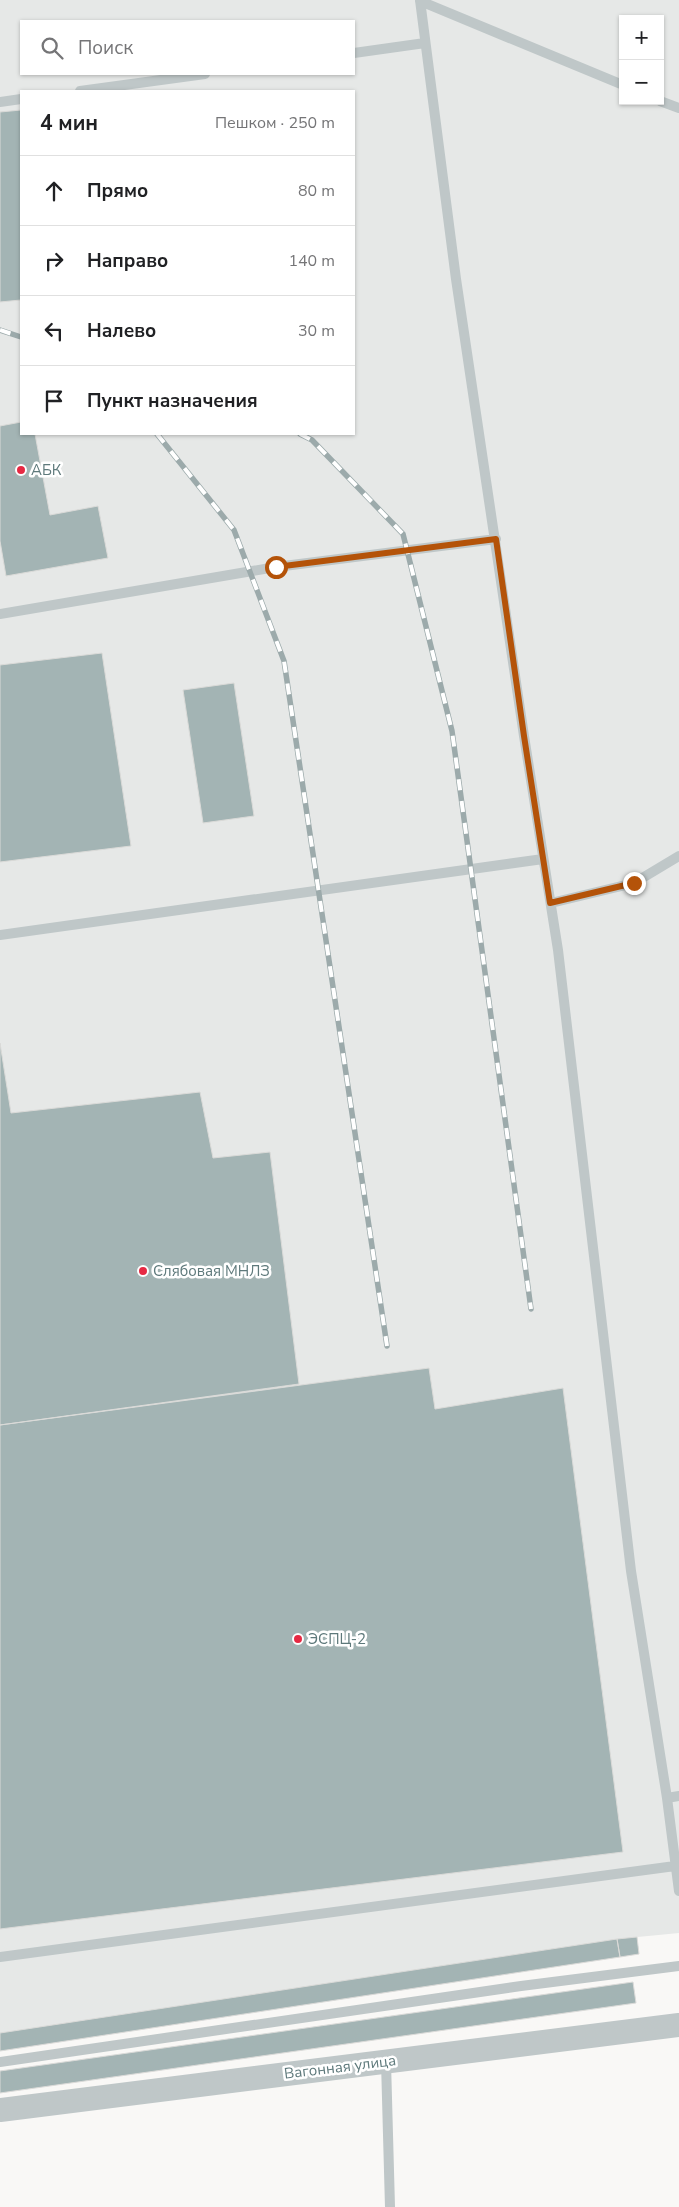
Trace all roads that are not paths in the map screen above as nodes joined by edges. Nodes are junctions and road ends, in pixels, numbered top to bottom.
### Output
1 (420, 0) edge
2 (425, 43) junction
3 (355, 53) edge
4 (198, 75) edge
5 (619, 83) edge
6 (87, 90) edge
7 (20, 100) edge
8 (0, 102) edge
9 (664, 102) edge
10 (679, 108) edge
11 (496, 539) junction
12 (0, 614) edge
13 (679, 856) edge
14 (543, 859) junction
15 (550, 903) junction
16 (0, 936) edge
17 (679, 1796) edge
18 (667, 1798) junction
19 (675, 1866) junction
20 (679, 1891) edge
21 (0, 1956) edge
22 (679, 1966) edge
23 (679, 2025) edge
24 (0, 2062) edge
25 (386, 2062) junction
26 (0, 2110) edge
27 (390, 2207) edge

1 - 2 lane
1 - 5 lane
2 - 3 lane
2 - 11 lane
4 - 6 lane
7 - 8 lane
9 - 10 lane
11 - 12 lane
11 - 14 lane
13 - 15 lane
14 - 15 lane
14 - 16 lane
15 - 18 lane
17 - 18 lane
18 - 19 lane
19 - 20 lane
19 - 21 lane
22 - 24 lane
23 - 25 street, Вагонная улица
25 - 26 street, Вагонная улица
25 - 27 lane

